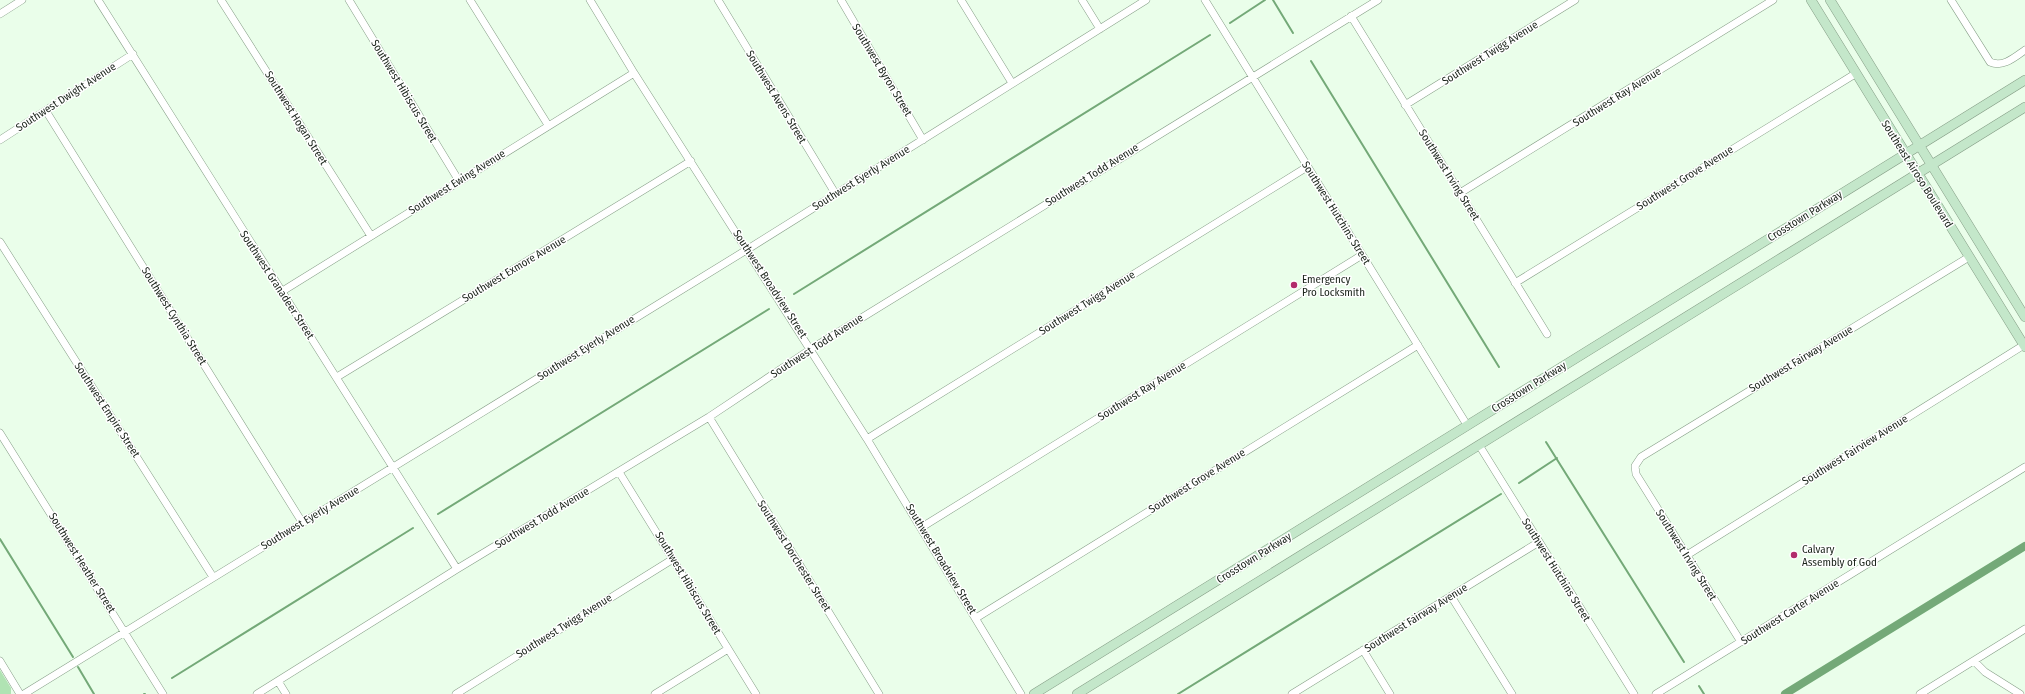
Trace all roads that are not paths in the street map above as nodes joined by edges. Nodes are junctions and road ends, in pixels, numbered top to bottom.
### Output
1 (22, 0) edge
2 (98, 0) edge
3 (221, 0) edge
4 (349, 0) edge
5 (470, 0) edge
6 (590, 0) edge
7 (718, 0) edge
8 (841, 0) edge
9 (961, 0) edge
10 (1082, 0) edge
11 (1146, 0) edge
12 (1205, 0) edge
13 (1378, 0) edge
14 (1575, 0) edge
15 (1773, 0) edge
16 (1811, 0) edge
17 (1830, 0) edge
18 (1951, 0) edge
19 (0, 14) edge
20 (1351, 16) junction
21 (1100, 29) junction
22 (2025, 50) edge
23 (133, 54) junction
24 (634, 73) junction
25 (1855, 74) junction
26 (1252, 77) junction
27 (2025, 80) edge
28 (1012, 83) junction
29 (1406, 105) junction
30 (2025, 107) edge
31 (46, 111) junction
32 (548, 125) junction
33 (0, 140) edge
34 (924, 140) junction
35 (1919, 146) junction
36 (1905, 154) junction
37 (691, 162) junction
38 (1931, 165) junction
39 (1307, 167) junction
40 (1917, 173) junction
41 (459, 181) junction
42 (835, 193) junction
43 (1460, 193) junction
44 (370, 236) junction
45 (0, 242) edge
46 (748, 249) junction
47 (1362, 255) junction
48 (1969, 257) junction
49 (1515, 282) junction
50 (281, 292) junction
51 (2025, 317) edge
52 (1547, 334) dead end
53 (1418, 345) junction
54 (2024, 346) edge
55 (811, 348) junction
56 (337, 377) junction
57 (709, 417) junction
58 (1468, 425) junction
59 (0, 433) edge
60 (868, 439) junction
61 (1479, 445) junction
62 (1635, 466) joint
63 (392, 467) junction
64 (2025, 467) edge
65 (619, 472) junction
66 (302, 522) junction
67 (922, 527) junction
68 (1539, 542) junction
69 (1687, 555) junction
70 (673, 559) junction
71 (457, 569) junction
72 (213, 577) junction
73 (1451, 596) junction
74 (976, 618) junction
75 (2025, 629) edge
76 (124, 632) junction
77 (1741, 642) junction
78 (728, 649) junction
79 (1363, 650) junction
80 (0, 661) edge
81 (1974, 661) junction
82 (278, 681) junction
83 (20, 694) edge
84 (24, 694) edge
85 (163, 694) edge
86 (257, 694) edge
87 (286, 694) edge
88 (456, 694) edge
89 (655, 694) edge
90 (756, 694) edge
91 (879, 694) edge
92 (1021, 694) edge
93 (1034, 694) edge
94 (1077, 694) edge
95 (1292, 694) edge
96 (1390, 694) edge
97 (1512, 694) edge
98 (1634, 694) edge
99 (1656, 694) edge
100 (1920, 694) edge
101 (2020, 694) edge

1 - 19 street
2 - 23 street, Southwest Granadeer Street
3 - 44 street, Southwest Hogan Street
4 - 41 street, Southwest Hibiscus Street
5 - 32 street
6 - 24 street, Southwest Broadview Street
7 - 42 street, Southwest Avens Street
8 - 34 street, Southwest Byron Street
9 - 28 street
10 - 21 street
11 - 21 street, Southwest Eyerly Avenue
12 - 26 street, Southwest Hutchins Street
13 - 20 street, Southwest Todd Avenue
14 - 29 street, Southwest Twigg Avenue
15 - 43 street, Southwest Ray Avenue
16 - 25 main road, Southeast Airoso Boulevard
17 - 35 main road, Southeast Airoso Boulevard
18 - 22 street
20 - 26 street, Southwest Todd Avenue
20 - 29 street, Southwest Irving Street
21 - 28 street, Southwest Eyerly Avenue
23 - 31 street, Southwest Dwight Avenue
23 - 50 street, Southwest Granadeer Street
24 - 32 street, Southwest Ewing Avenue
24 - 37 street, Southwest Broadview Street
25 - 36 main road, Southeast Airoso Boulevard
25 - 49 street, Southwest Grove Avenue
26 - 39 street, Southwest Hutchins Street
26 - 55 street, Southwest Todd Avenue
27 - 35 main road, Crosstown Parkway
28 - 34 street, Southwest Eyerly Avenue
29 - 43 street, Southwest Irving Street
30 - 38 main road, Crosstown Parkway
31 - 33 street, Southwest Dwight Avenue
31 - 66 street, Southwest Cynthia Street
32 - 41 street, Southwest Ewing Avenue
34 - 42 street, Southwest Eyerly Avenue
35 - 36 main road, Crosstown Parkway
35 - 38 main road, Southeast Airoso Boulevard
36 - 40 main road, Southeast Airoso Boulevard
36 - 58 main road, Crosstown Parkway
37 - 46 street, Southwest Broadview Street
37 - 56 street, Southwest Exmore Avenue
38 - 40 main road, Crosstown Parkway
38 - 51 main road, Southeast Airoso Boulevard
39 - 47 street, Southwest Hutchins Street
39 - 60 street, Southwest Twigg Avenue
40 - 48 main road, Southeast Airoso Boulevard
40 - 61 main road, Crosstown Parkway
41 - 44 street, Southwest Ewing Avenue
42 - 46 street, Southwest Eyerly Avenue
43 - 49 street, Southwest Irving Street
44 - 50 street, Southwest Ewing Avenue
45 - 72 street, Southwest Empire Street
46 - 55 street, Southwest Broadview Street
46 - 63 street, Southwest Eyerly Avenue
47 - 53 street, Southwest Hutchins Street
47 - 67 street, Southwest Ray Avenue
48 - 54 main road, Southeast Airoso Boulevard
48 - 62 street, Southwest Fairway Avenue
49 - 52 street, Southwest Irving Street
50 - 56 street, Southwest Granadeer Street
53 - 58 street, Southwest Hutchins Street
53 - 74 street, Southwest Grove Avenue
54 - 69 street, Southwest Fairview Avenue
55 - 57 street, Southwest Todd Avenue
55 - 60 street, Southwest Broadview Street
56 - 63 street, Southwest Granadeer Street
57 - 65 street, Southwest Todd Avenue
57 - 91 street, Southwest Dorchester Street
58 - 93 main road, Crosstown Parkway
59 - 76 street, Southwest Heather Street
60 - 67 street, Southwest Broadview Street
61 - 68 street, Southwest Hutchins Street
61 - 94 main road, Crosstown Parkway
62 - 69 street, Southwest Irving Street
63 - 66 street, Southwest Eyerly Avenue
63 - 71 street, Southwest Granadeer Street
64 - 77 street, Southwest Carter Avenue
65 - 70 street, Southwest Hibiscus Street
65 - 71 street, Southwest Todd Avenue
66 - 72 street, Southwest Eyerly Avenue
67 - 74 street, Southwest Broadview Street
68 - 73 street, Southwest Fairway Avenue
68 - 98 street, Southwest Hutchins Street
69 - 77 street, Southwest Irving Street
70 - 78 street, Southwest Hibiscus Street
70 - 88 street, Southwest Twigg Avenue
71 - 82 street, Southwest Todd Avenue
72 - 76 street, Southwest Eyerly Avenue
73 - 79 street, Southwest Fairway Avenue
73 - 97 street
74 - 92 street, Southwest Broadview Street
75 - 81 street
76 - 84 street, Southwest Eyerly Avenue
76 - 85 street, Southwest Heather Street
77 - 99 street, Southwest Carter Avenue
78 - 89 street
78 - 90 street, Southwest Hibiscus Street
79 - 95 street, Southwest Fairway Avenue
79 - 96 street
80 - 83 street
81 - 100 street
81 - 101 street
82 - 86 street, Southwest Todd Avenue
82 - 87 street

